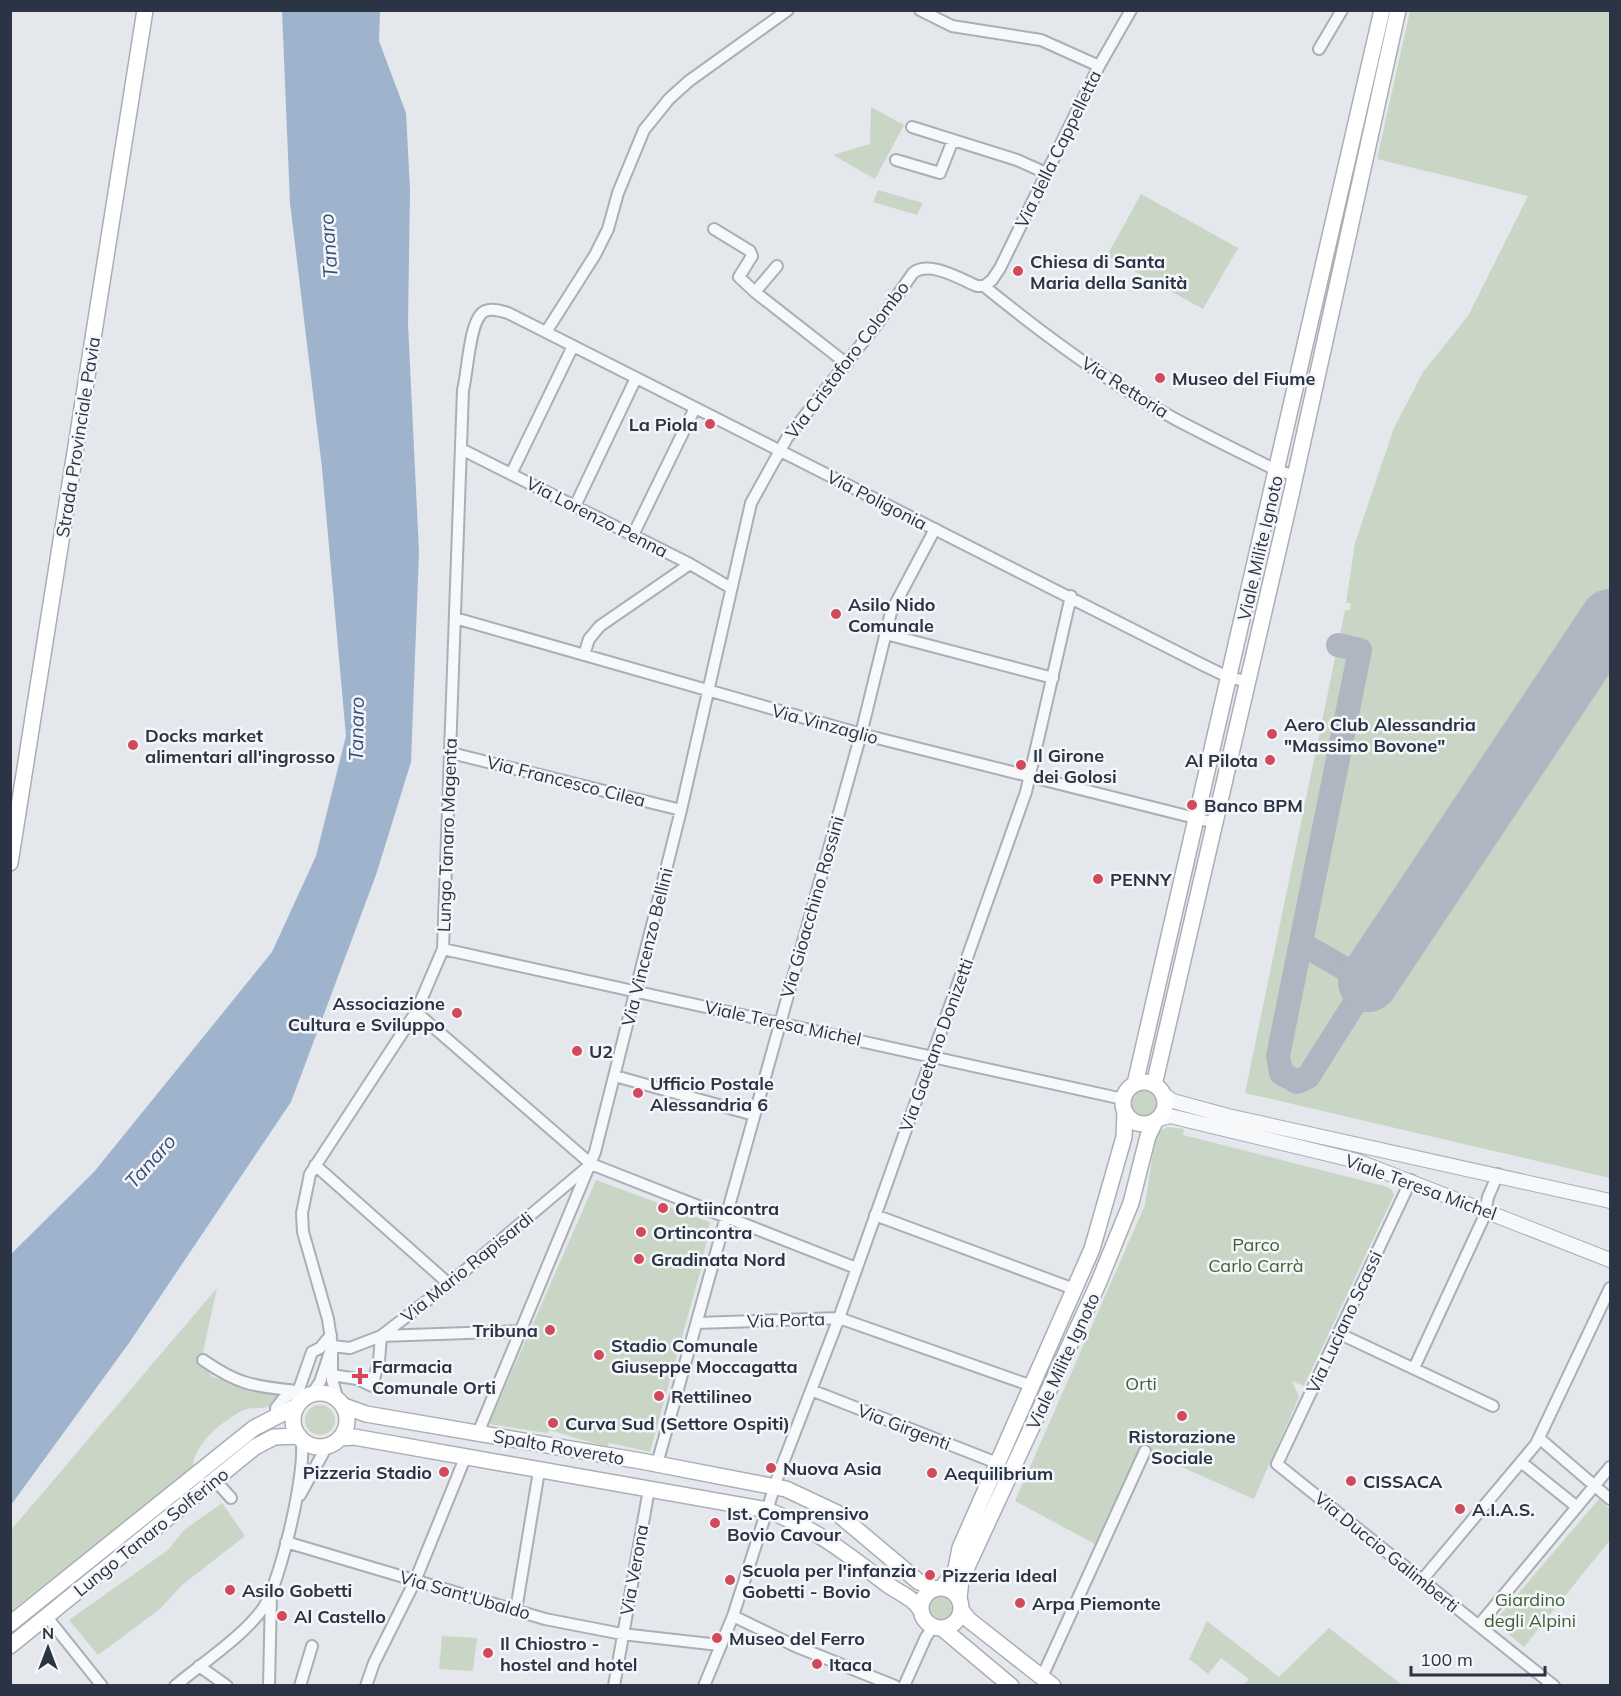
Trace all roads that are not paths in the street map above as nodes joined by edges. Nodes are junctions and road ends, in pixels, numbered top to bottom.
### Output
1 (145, 10) edge
2 (788, 10) edge
3 (920, 10) edge
4 (1131, 10) edge
5 (1342, 10) edge
6 (1383, 10) edge
7 (1398, 10) edge
8 (1319, 49) dead end
9 (1099, 66) junction
10 (912, 127) dead end
11 (952, 140) junction
12 (896, 160) dead end
13 (1046, 173) junction
14 (714, 229) dead end
15 (777, 266) dead end
16 (984, 285) junction
17 (755, 292) junction
18 (508, 313) joint
19 (546, 332) junction
20 (573, 346) junction
21 (847, 364) junction
22 (636, 378) junction
23 (695, 408) junction
24 (461, 449) junction
25 (780, 450) junction
26 (1278, 471) junction
27 (511, 474) junction
28 (1295, 475) junction
29 (575, 506) junction
30 (935, 530) junction
31 (633, 535) junction
32 (690, 564) junction
33 (731, 588) junction
34 (1071, 596) junction
35 (454, 618) junction
36 (886, 634) junction
37 (584, 656) junction
38 (1053, 678) junction
39 (1230, 678) junction
40 (1248, 681) junction
41 (708, 691) junction
42 (861, 734) junction
43 (451, 753) junction
44 (1030, 777) junction
45 (681, 810) junction
46 (1198, 819) junction
47 (1215, 823) junction
48 (10, 864) edge
49 (443, 949) junction
50 (636, 991) junction
51 (417, 1012) junction
52 (779, 1022) junction
53 (932, 1056) junction
54 (615, 1076) junction
55 (1135, 1084) junction
56 (1158, 1090) junction
57 (1124, 1106) junction
58 (754, 1115) junction
59 (1156, 1120) junction
60 (591, 1164) junction
61 (315, 1165) junction
62 (1498, 1174) junction
63 (1411, 1180) junction
64 (1611, 1201) edge
65 (1486, 1210) junction
66 (875, 1215) junction
67 (725, 1218) junction
68 (1611, 1260) edge
69 (856, 1268) junction
70 (449, 1284) junction
71 (1611, 1288) edge
72 (1074, 1289) junction
73 (839, 1318) junction
74 (697, 1323) junction
75 (521, 1331) junction
76 (1338, 1333) junction
77 (331, 1335) junction
78 (381, 1336) junction
79 (332, 1346) junction
80 (203, 1360) dead end
81 (1414, 1368) junction
82 (332, 1375) junction
83 (1032, 1386) junction
84 (811, 1390) junction
85 (303, 1393) junction
86 (341, 1403) junction
87 (297, 1406) junction
88 (1493, 1406) dead end
89 (276, 1417) junction
90 (478, 1433) junction
91 (300, 1437) junction
92 (1539, 1438) junction
93 (334, 1442) junction
94 (1145, 1451) dead end
95 (465, 1458) junction
96 (1521, 1462) junction
97 (997, 1463) junction
98 (657, 1464) junction
99 (1277, 1464) joint
100 (1611, 1467) edge
101 (539, 1471) junction
102 (214, 1479) junction
103 (1596, 1485) junction
104 (775, 1486) junction
105 (648, 1489) junction
106 (231, 1498) dead end
107 (1611, 1499) edge
108 (296, 1503) junction
109 (1576, 1507) junction
110 (767, 1510) junction
111 (286, 1542) junction
112 (898, 1562) junction
113 (879, 1578) junction
114 (1422, 1580) junction
115 (415, 1581) junction
116 (938, 1588) junction
117 (271, 1591) junction
118 (960, 1604) junction
119 (516, 1610) junction
120 (921, 1610) junction
121 (733, 1616) junction
122 (47, 1617) junction
123 (10, 1624) edge
124 (1479, 1625) junction
125 (938, 1628) junction
126 (622, 1634) junction
127 (719, 1645) junction
128 (10, 1646) edge
129 (312, 1646) dead end
130 (199, 1666) junction
131 (1048, 1681) edge
132 (102, 1686) edge
133 (175, 1686) edge
134 (227, 1686) edge
135 (269, 1686) edge
136 (300, 1686) edge
137 (366, 1686) edge
138 (614, 1686) edge
139 (704, 1686) edge
140 (895, 1686) edge
141 (904, 1686) edge
142 (1011, 1686) edge
143 (1554, 1686) edge

1 - 48 main road, Strada Provinciale Pavia
2 - 19 street
3 - 9 street
4 - 9 street, Via della Cappelletta
5 - 8 street
6 - 26 main road, Viale Milite Ignoto
7 - 28 main road, Viale Milite Ignoto
9 - 13 street, Via della Cappelletta
10 - 11 street
11 - 12 street
11 - 13 street
13 - 16 street, Via della Cappelletta
14 - 17 street
15 - 17 street
16 - 21 street, Via Cristoforo Colombo
16 - 26 street, Via Rettoria
17 - 21 street
18 - 19 street, Via Poligonia
18 - 24 street, Lungo Tanaro Magenta
19 - 20 street, Via Poligonia
20 - 22 street, Via Poligonia
20 - 27 street
21 - 25 street, Via Cristoforo Colombo
22 - 23 street, Via Poligonia
22 - 29 street
23 - 25 street, Via Poligonia
23 - 31 street
24 - 27 street, Via Lorenzo Penna
24 - 35 street, Lungo Tanaro Magenta
25 - 30 street, Via Poligonia
25 - 33 street, Via Vincenzo Bellini
26 - 28 street, Via Rettoria
26 - 39 main road, Viale Milite Ignoto
27 - 29 street, Via Lorenzo Penna
28 - 40 main road, Viale Milite Ignoto
29 - 31 street, Via Lorenzo Penna
30 - 34 street, Via Poligonia
30 - 36 street, Via Gioacchino Rossini
31 - 32 street, Via Lorenzo Penna
32 - 33 street, Via Lorenzo Penna
32 - 37 street
33 - 41 street, Via Vincenzo Bellini
34 - 38 street, Via Gaetano Donizetti
34 - 39 street, Via Poligonia
35 - 37 street, Via Vinzaglio
35 - 43 street, Lungo Tanaro Magenta
36 - 38 street
36 - 42 street, Via Gioacchino Rossini
37 - 41 street, Via Vinzaglio
38 - 44 street, Via Gaetano Donizetti
39 - 40 street, Via Poligonia
39 - 46 main road, Viale Milite Ignoto
40 - 47 main road, Viale Milite Ignoto
41 - 42 street, Via Vinzaglio
41 - 45 street, Via Vincenzo Bellini
42 - 44 street, Via Vinzaglio
42 - 52 street, Via Gioacchino Rossini
43 - 45 street, Via Francesco Cilea
43 - 49 street, Lungo Tanaro Magenta
44 - 46 street, Via Vinzaglio
44 - 53 street, Via Gaetano Donizetti
45 - 50 street, Via Vincenzo Bellini
46 - 47 street, Via Vinzaglio
46 - 55 main road, Viale Milite Ignoto
47 - 56 main road, Viale Milite Ignoto
49 - 50 street, Viale Teresa Michel
49 - 51 street, Lungo Tanaro Magenta
50 - 52 street, Viale Teresa Michel
50 - 54 street, Via Vincenzo Bellini
51 - 60 street
51 - 61 street, Lungo Tanaro Magenta
52 - 53 street, Viale Teresa Michel
52 - 58 street, Via Gioacchino Rossini
53 - 57 street, Viale Teresa Michel
53 - 66 street, Via Gaetano Donizetti
54 - 58 street
54 - 60 street, Via Vincenzo Bellini
55 - 56 main road
55 - 57 main road
56 - 59 main road
56 - 62 street, Viale Teresa Michel
57 - 59 main road
57 - 72 main road, Viale Milite Ignoto
58 - 67 street, Via Gioacchino Rossini
59 - 63 street, Viale Teresa Michel
59 - 118 main road, Viale Milite Ignoto
60 - 67 street
60 - 70 street, Via Mario Rapisardi
60 - 75 street, Via Vincenzo Bellini
61 - 70 street
61 - 77 street, Lungo Tanaro Magenta
62 - 64 street, Viale Teresa Michel
62 - 65 street
63 - 65 street, Viale Teresa Michel
63 - 76 street, Via Luciano Scassi
65 - 68 street, Viale Teresa Michel
65 - 81 street
66 - 69 street, Via Gaetano Donizetti
66 - 72 street
67 - 69 street
67 - 74 street, Via Gioacchino Rossini
69 - 73 street, Via Gaetano Donizetti
70 - 78 street, Via Mario Rapisardi
71 - 92 street
72 - 83 main road, Viale Milite Ignoto
73 - 74 street, Via Porta
73 - 83 street
73 - 84 street, Via Gaetano Donizetti
74 - 98 street, Via Gioacchino Rossini
75 - 78 street
75 - 90 street, Via Vincenzo Bellini
76 - 81 street
76 - 99 street, Via Luciano Scassi
77 - 79 street, Lungo Tanaro Magenta
77 - 85 street
78 - 79 street, Via Mario Rapisardi
78 - 82 street
79 - 82 street, Lungo Tanaro Magenta
79 - 85 street, Lungo Tanaro Magenta
80 - 85 street
81 - 88 street
82 - 86 street, Lungo Tanaro Magenta
83 - 97 main road, Viale Milite Ignoto
84 - 97 street, Via Girgenti
84 - 104 street, Via Gaetano Donizetti
85 - 86 main road
85 - 87 main road
85 - 89 street
86 - 90 main road, Spalto Rovereto
86 - 93 main road
87 - 89 main road, Lungo Tanaro Solferino
87 - 91 main road
89 - 123 main road, Lungo Tanaro Solferino
90 - 98 main road, Spalto Rovereto
91 - 93 main road
91 - 102 main road, Lungo Tanaro Solferino
91 - 108 street
92 - 96 street
92 - 103 street
93 - 95 main road, Spalto Rovereto
93 - 108 street
94 - 131 street
95 - 101 main road, Spalto Rovereto
95 - 115 street
96 - 109 street
96 - 114 street
97 - 116 main road, Viale Milite Ignoto
98 - 104 main road, Spalto Rovereto
99 - 114 street, Via Duccio Galimberti
100 - 103 street
101 - 105 main road, Spalto Rovereto
101 - 119 street
102 - 106 street
102 - 122 main road, Lungo Tanaro Solferino
103 - 107 street
103 - 109 street
104 - 110 street, Via Gaetano Donizetti
104 - 112 main road, Spalto Rovereto
105 - 110 main road, Spalto Rovereto
105 - 126 street, Via Verona
108 - 111 street
109 - 124 street
110 - 113 main road, Spalto Rovereto
110 - 121 street, Via Gaetano Donizetti
111 - 115 street, Via Sant'Ubaldo
111 - 117 street
112 - 113 street
112 - 116 main road, Spalto Rovereto
113 - 120 main road, Spalto Rovereto
114 - 124 street, Via Duccio Galimberti
115 - 119 street, Via Sant'Ubaldo
115 - 137 street
116 - 118 main road
116 - 120 main road
117 - 130 street
117 - 135 street
118 - 125 main road
118 - 131 main road
119 - 126 street, Via Sant'Ubaldo
120 - 125 main road
121 - 127 street, Via Gaetano Donizetti
121 - 140 street
122 - 128 main road, Lungo Tanaro Solferino
122 - 132 street
124 - 143 street, Via Duccio Galimberti
125 - 141 street
125 - 142 main road
126 - 127 street, Via Sant'Ubaldo
126 - 138 street, Via Verona
127 - 139 street, Via Gaetano Donizetti
129 - 136 street
130 - 133 street
130 - 134 street

